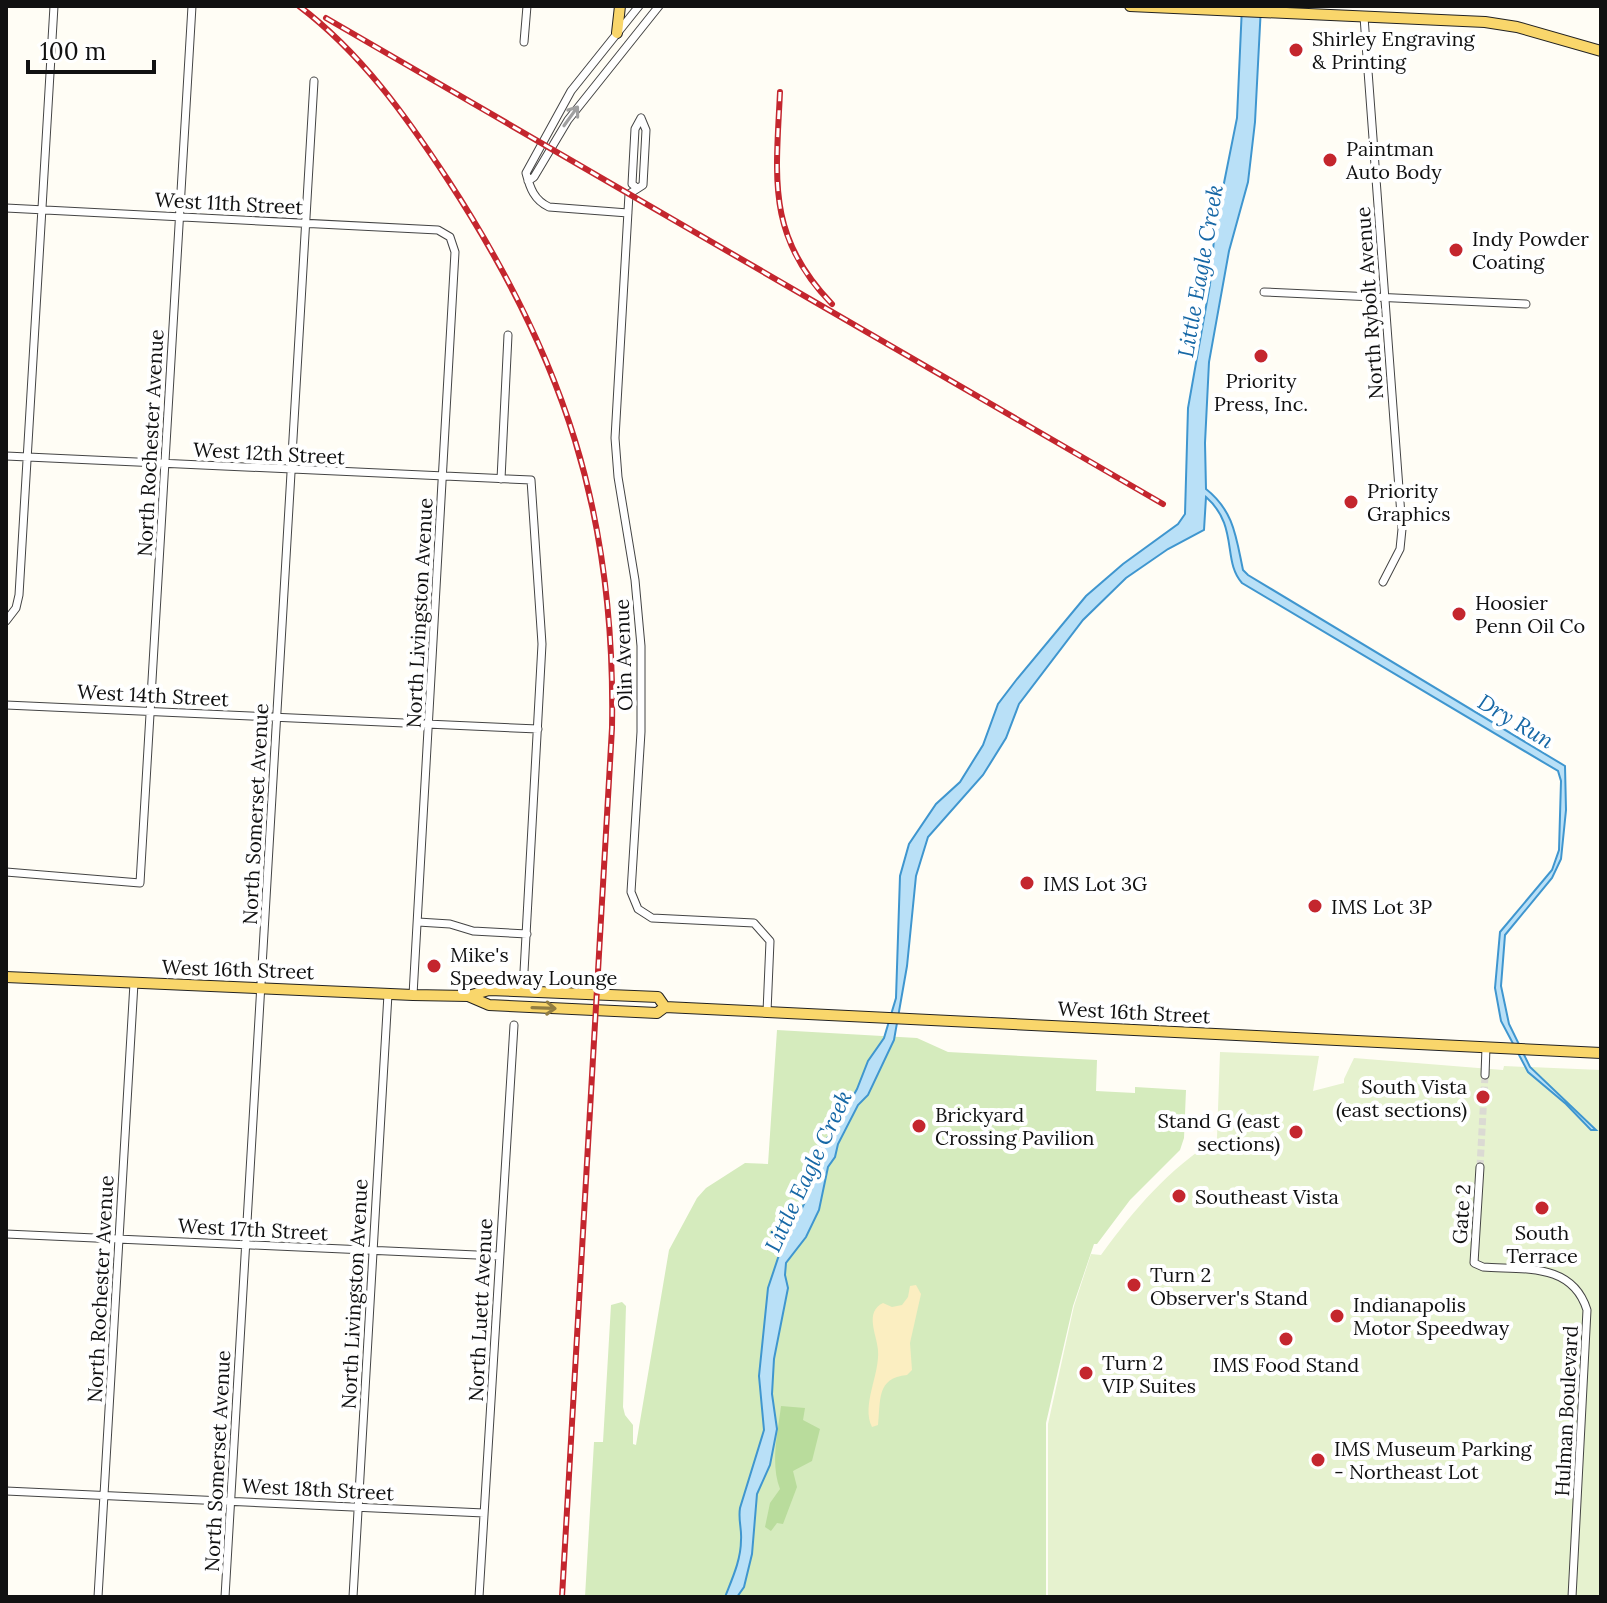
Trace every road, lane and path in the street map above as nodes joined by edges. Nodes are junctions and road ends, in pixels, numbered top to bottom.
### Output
1 (54, 6) edge
2 (192, 6) edge
3 (527, 6) edge
4 (620, 6) edge
5 (639, 6) edge
6 (659, 6) edge
7 (1130, 6) edge
8 (1364, 17) junction
9 (617, 33) junction
10 (524, 42) dead end
11 (1601, 51) edge
12 (314, 81) dead end
13 (528, 181) junction
14 (637, 188) junction
15 (6, 208) edge
16 (42, 210) junction
17 (628, 213) junction
18 (179, 217) junction
19 (306, 222) junction
20 (448, 235) joint
21 (1264, 292) dead end
22 (1384, 298) junction
23 (1526, 304) dead end
24 (508, 335) dead end
25 (6, 456) edge
26 (27, 457) junction
27 (165, 464) junction
28 (292, 470) junction
29 (444, 477) junction
30 (501, 479) junction
31 (1383, 582) dead end
32 (6, 621) edge
33 (6, 705) edge
34 (150, 711) junction
35 (277, 717) junction
36 (429, 724) junction
37 (538, 729) junction
38 (6, 872) edge
39 (418, 922) junction
40 (527, 934) junction
41 (524, 972) dead end
42 (6, 977) edge
43 (134, 983) junction
44 (261, 988) junction
45 (388, 994) junction
46 (413, 995) junction
47 (468, 996) junction
48 (665, 1007) junction
49 (767, 1012) junction
50 (514, 1025) dead end
51 (1486, 1047) junction
52 (1601, 1053) edge
53 (1485, 1075) tunnel mouth
54 (1480, 1167) tunnel mouth
55 (6, 1234) edge
56 (119, 1239) junction
57 (246, 1245) junction
58 (373, 1251) junction
59 (499, 1256) junction
60 (1474, 1263) joint
61 (6, 1491) edge
62 (104, 1495) junction
63 (231, 1501) junction
64 (358, 1507) junction
65 (484, 1513) junction
66 (98, 1597) edge
67 (225, 1597) edge
68 (353, 1597) edge
69 (479, 1597) edge
70 (1572, 1597) edge

1 - 16 street
2 - 18 street, North Rochester Avenue
3 - 10 street
4 - 9 main road
5 - 9 street
13 -> 6 street
7 - 8 main road
8 - 11 main road
8 - 22 street, North Rybolt Avenue
9 - 13 street
12 - 19 street, North Somerset Avenue
13 - 17 street
14 - 14 street, Olin Avenue
14 - 17 street, Olin Avenue
15 - 16 street, West 11th Street
16 - 18 street, West 11th Street
16 - 26 street
17 - 49 street, Olin Avenue
18 - 19 street, West 11th Street
18 - 27 street, North Rochester Avenue
19 - 20 street, West 11th Street
19 - 28 street, North Somerset Avenue
20 - 29 street, North Livingston Avenue
21 - 22 street
22 - 23 street
22 - 31 street, North Rybolt Avenue
24 - 30 street
25 - 26 street, West 12th Street
26 - 27 street, West 12th Street
26 - 32 street
27 - 28 street, West 12th Street
27 - 34 street, North Rochester Avenue
28 - 29 street, West 12th Street
28 - 35 street, North Somerset Avenue
29 - 30 street, West 12th Street
29 - 36 street, North Livingston Avenue
30 - 37 street, West 12th Street
33 - 34 street, West 14th Street
34 - 35 street, West 14th Street
34 - 38 street, North Rochester Avenue
35 - 36 street, West 14th Street
35 - 44 street, North Somerset Avenue
36 - 37 street, West 14th Street
36 - 39 street, North Livingston Avenue
37 - 40 street
39 - 40 street
39 - 46 street, North Livingston Avenue
40 - 41 street
42 - 43 main road, West 16th Street
43 - 44 main road, West 16th Street
43 - 56 street, North Rochester Avenue
44 - 45 main road, West 16th Street
44 - 57 street, North Somerset Avenue
45 - 46 main road, West 16th Street
45 - 58 street, North Livingston Avenue
46 - 47 main road, West 16th Street
47 -> 48 main road, West 16th Street
47 - 48 main road, West 16th Street
48 - 49 main road, West 16th Street
49 - 51 main road, West 16th Street
50 - 59 street, North Luett Avenue
51 - 52 main road, West 16th Street
51 - 53 street
54 - 60 street, Gate 2
55 - 56 street, West 17th Street
56 - 57 street, West 17th Street
56 - 62 street, North Rochester Avenue
57 - 58 street, West 17th Street
57 - 63 street, North Somerset Avenue
58 - 59 street, West 17th Street
58 - 64 street, North Livingston Avenue
59 - 65 street, North Luett Avenue
60 - 70 street, Hulman Boulevard
61 - 62 street, West 18th Street
62 - 63 street, West 18th Street
62 - 66 street, North Rochester Avenue
63 - 64 street, West 18th Street
63 - 67 street, North Somerset Avenue
64 - 65 street, West 18th Street
64 - 68 street, North Livingston Avenue
65 - 69 street, North Luett Avenue

